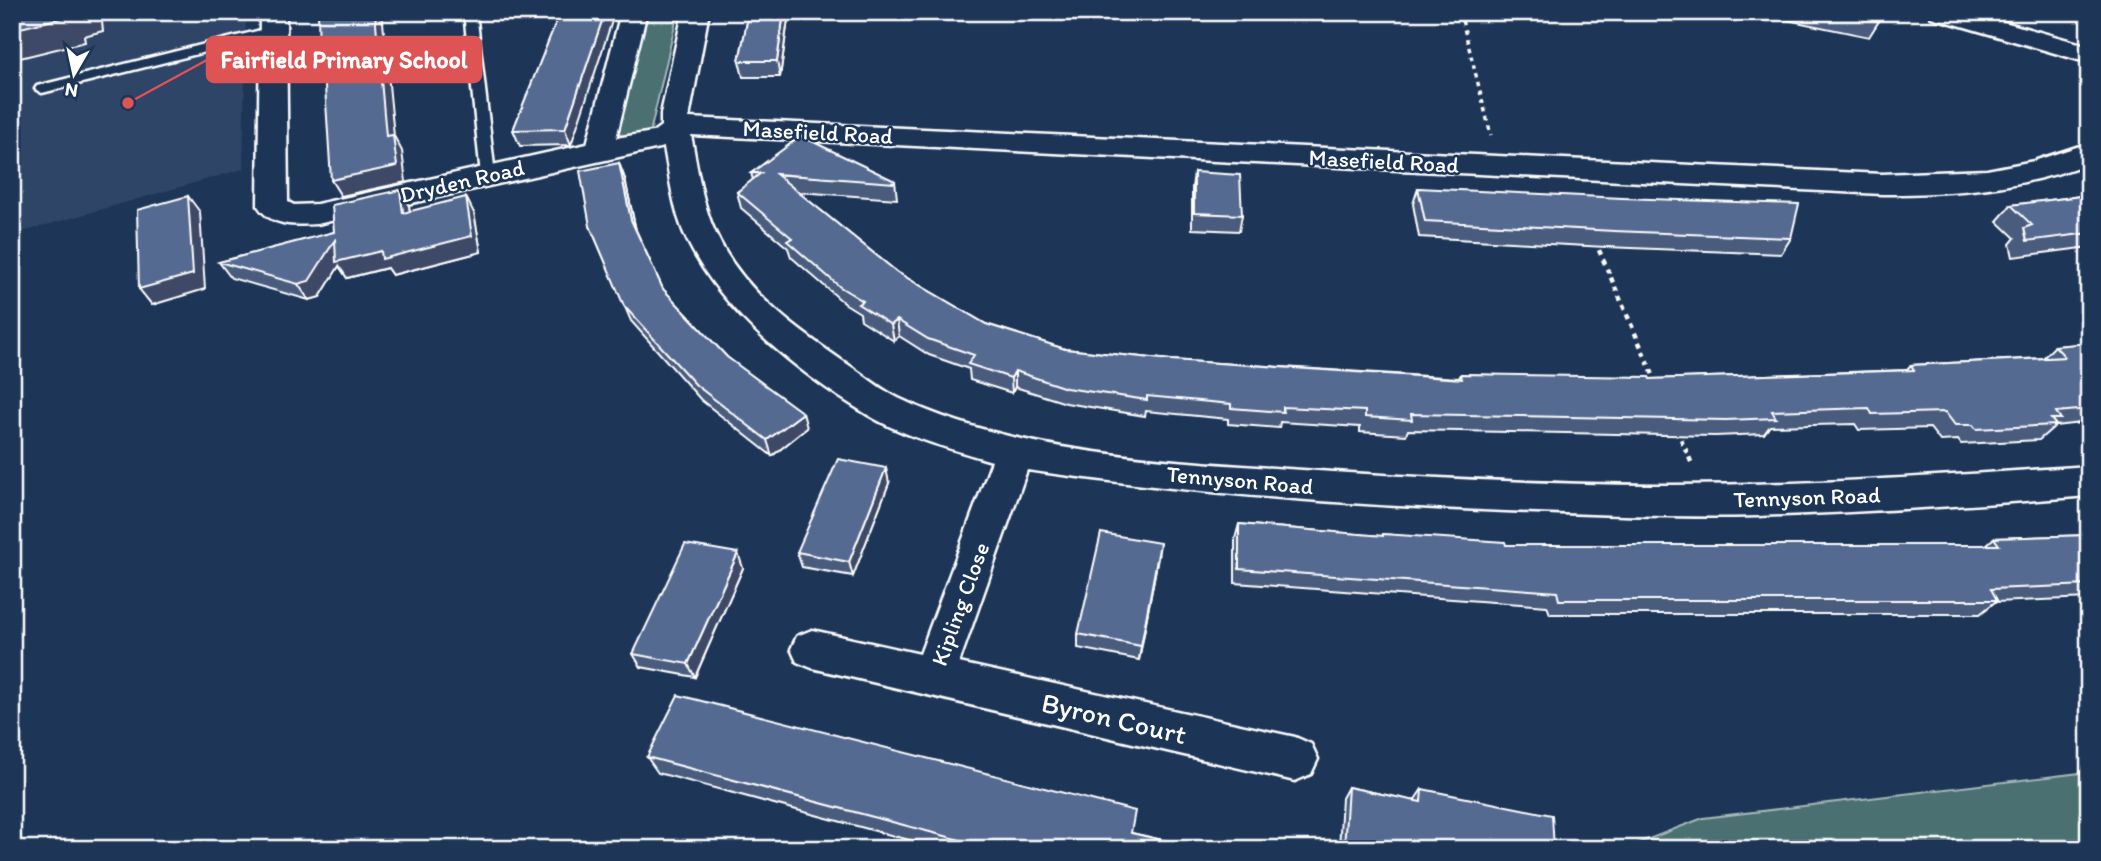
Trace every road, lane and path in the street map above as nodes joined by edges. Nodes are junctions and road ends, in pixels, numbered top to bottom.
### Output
1 (470, 12) edge
2 (634, 12) edge
3 (696, 12) edge
4 (1460, 12) edge
5 (1940, 12) edge
6 (273, 21) edge
7 (2089, 55) edge
8 (42, 89) dead end
9 (675, 129) junction
10 (602, 150) junction
11 (2089, 152) edge
12 (1498, 166) junction
13 (488, 175) junction
14 (1591, 233) edge
15 (1658, 386) edge
16 (1674, 424) edge
17 (1014, 453) junction
18 (2089, 481) edge
19 (1708, 501) junction
20 (812, 649) dead end
21 (933, 677) junction
22 (1295, 760) dead end

1 - 13 lane
2 - 10 street
3 - 9 street, Tennyson Road
4 - 12 path
5 - 7 street
6 - 8 lane
6 - 13 street, Dryden Road
9 - 10 street, Dryden Road
9 - 12 street, Masefield Road
9 - 17 street, Tennyson Road
10 - 13 street, Dryden Road
11 - 12 street, Masefield Road
14 - 15 path
16 - 19 path
17 - 19 street, Tennyson Road
17 - 21 street, Kipling Close
18 - 19 street, Tennyson Road
20 - 21 street, Kipling Close
21 - 22 street, Byron Court

